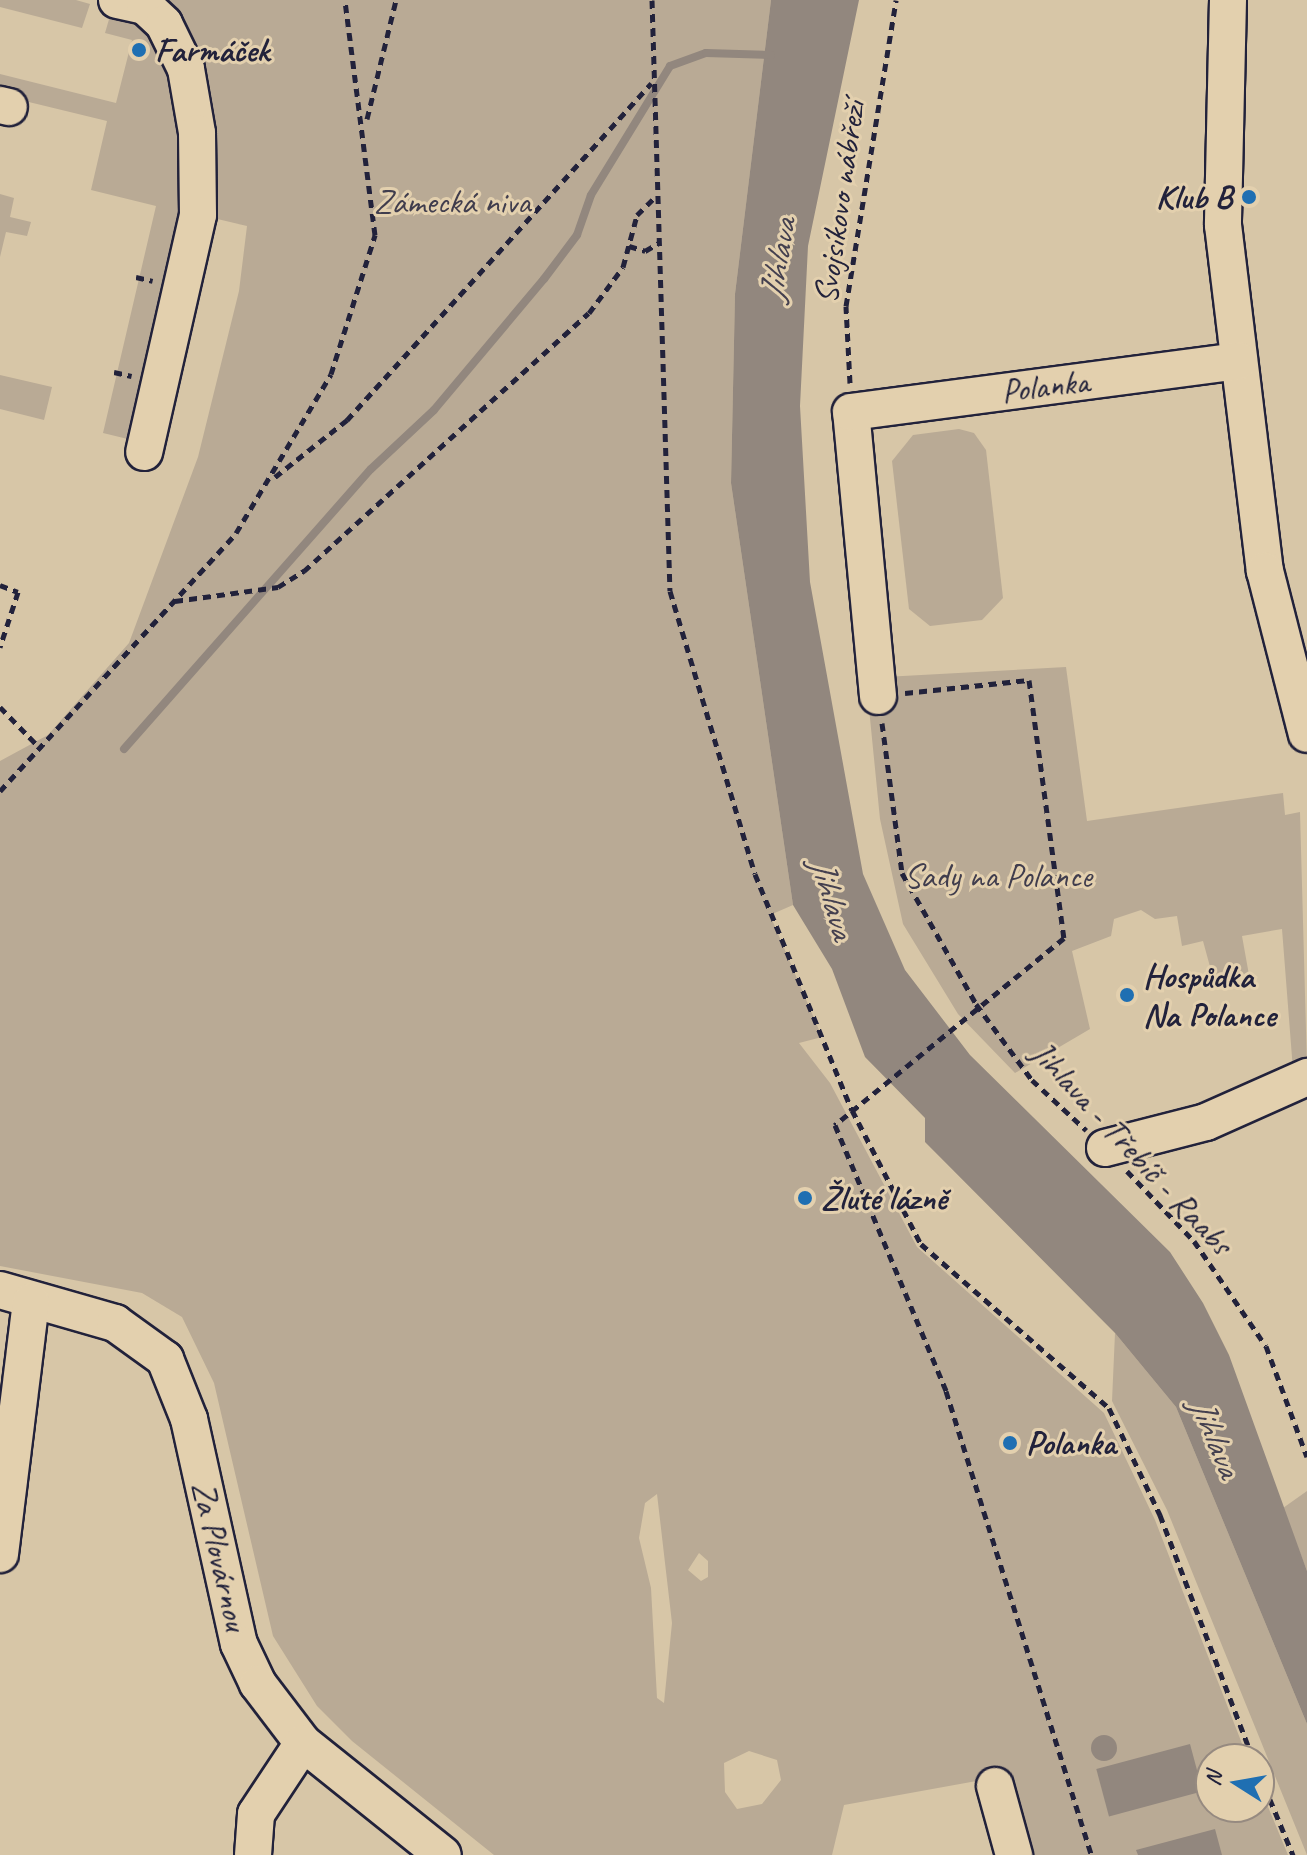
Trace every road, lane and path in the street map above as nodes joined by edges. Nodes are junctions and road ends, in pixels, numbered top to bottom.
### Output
1 (117, 0) edge
2 (345, 0) edge
3 (396, 0) edge
4 (652, 0) edge
5 (896, 0) edge
6 (1228, 0) edge
7 (652, 82) junction
8 (366, 124) junction
9 (656, 195) junction
10 (659, 243) junction
11 (629, 246) junction
12 (1239, 361) junction
13 (851, 412) junction
14 (144, 452) dead end
15 (273, 478) junction
16 (0, 585) edge
17 (175, 601) junction
18 (0, 647) edge
19 (878, 696) junction
20 (0, 707) edge
21 (1307, 734) edge
22 (41, 749) junction
23 (0, 791) edge
24 (976, 1004) junction
25 (1307, 1077) edge
26 (852, 1110) junction
27 (1105, 1148) junction
28 (15, 1296) edge
29 (1307, 1457) edge
30 (0, 1554) edge
31 (303, 1743) junction
32 (1247, 1743) edge
33 (995, 1786) dead end
34 (1275, 1812) edge
35 (253, 1855) edge
36 (443, 1855) edge
37 (1014, 1855) edge
38 (1091, 1855) edge
39 (1293, 1855) edge

1 - 14 street
2 - 8 path
3 - 8 path
4 - 7 path
5 - 13 path, Svojsíkovo nábřeží
6 - 12 street
7 - 9 path
7 - 15 path
8 - 15 path
9 - 10 path
9 - 11 path
10 - 11 path
10 - 26 path
11 - 17 path
12 - 13 street, Polanka
12 - 21 street
13 - 19 street
15 - 17 path
16 - 18 path
17 - 22 path
19 - 24 path, Jihlava - Třebíč - Raabs
19 - 24 path
20 - 22 path
22 - 23 path
24 - 26 path
24 - 27 path, Jihlava - Třebíč - Raabs
25 - 27 street
26 - 32 path
26 - 38 path
27 - 29 path, Jihlava - Třebíč - Raabs
28 - 30 street
28 - 31 street, Za Plovárnou
31 - 35 street
31 - 36 street, Za Plovárnou
33 - 37 street
34 - 39 path

